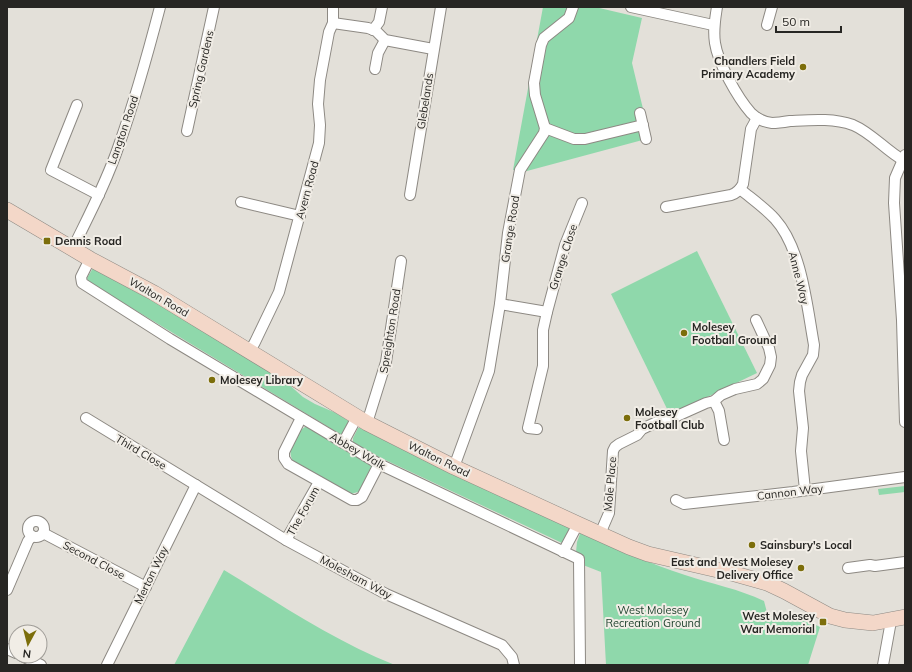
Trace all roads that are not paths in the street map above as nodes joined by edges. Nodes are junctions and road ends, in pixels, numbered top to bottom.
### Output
1 (160, 7) edge
2 (214, 7) edge
3 (333, 7) edge
4 (382, 7) edge
5 (441, 7) edge
6 (573, 7) edge
7 (631, 7) edge
8 (717, 7) edge
9 (772, 7) edge
10 (334, 23) junction
11 (713, 25) junction
12 (766, 25) dead end
13 (373, 30) junction
14 (385, 40) junction
15 (433, 49) junction
16 (375, 69) dead end
17 (77, 105) dead end
18 (640, 113) dead end
19 (758, 118) junction
20 (643, 125) junction
21 (545, 128) junction
22 (187, 131) dead end
23 (646, 139) dead end
24 (904, 157) edge
25 (740, 189) junction
26 (99, 194) junction
27 (410, 195) dead end
28 (241, 202) dead end
29 (582, 203) dead end
30 (666, 207) dead end
31 (7, 210) edge
32 (300, 216) junction
33 (73, 248) junction
34 (90, 258) junction
35 (401, 261) dead end
36 (500, 304) junction
37 (546, 312) junction
38 (756, 320) dead end
39 (250, 351) junction
40 (714, 401) junction
41 (904, 402) edge
42 (86, 418) dead end
43 (302, 418) junction
44 (362, 420) junction
45 (905, 422) edge
46 (537, 429) dead end
47 (724, 440) dead end
48 (343, 443) junction
49 (379, 464) junction
50 (454, 467) junction
51 (905, 477) edge
52 (319, 482) junction
53 (196, 485) junction
54 (805, 490) junction
55 (676, 500) dead end
56 (578, 524) junction
57 (43, 533) junction
58 (600, 534) junction
59 (32, 536) junction
60 (286, 540) junction
61 (563, 552) junction
62 (905, 562) edge
63 (848, 568) dead end
64 (146, 587) junction
65 (7, 590) edge
66 (892, 620) edge
67 (107, 665) edge
68 (514, 665) edge
69 (580, 665) edge
70 (883, 665) edge

1 - 26 street, Langton Road
2 - 22 street, Spring Gardens
3 - 10 street, Avern Road
4 - 13 street
5 - 15 street, Glebelands
6 - 21 street
7 - 11 street
8 - 11 street
9 - 12 street
10 - 13 street
10 - 32 street, Avern Road
11 - 19 street
13 - 14 street
14 - 15 street
14 - 16 street
15 - 27 street, Glebelands
17 - 26 street
18 - 20 street
19 - 24 street
19 - 25 street
20 - 21 street
20 - 23 street
21 - 36 street, Grange Road
24 - 41 street
25 - 30 street
25 - 54 street, Anne Way
26 - 33 street, Langton Road
28 - 32 street
29 - 37 street, Grange Close
31 - 33 main road, Walton Road
32 - 39 street, Avern Road
33 - 34 main road, Walton Road
34 - 39 main road, Walton Road
34 - 43 street, Abbey Walk
35 - 44 street, Spreighton Road
36 - 37 street
36 - 50 street, Grange Road
37 - 46 street, Grange Close
38 - 40 street, Mole Place
39 - 44 main road, Walton Road
40 - 47 street
40 - 58 street, Mole Place
41 - 45 street
42 - 53 street, Third Close
43 - 48 street, Abbey Walk
43 - 52 street, The Forum
44 - 48 street, Spreighton Road
44 - 50 main road, Walton Road
48 - 49 street, Abbey Walk
49 - 52 street, The Forum
49 - 61 street, Abbey Walk
50 - 56 main road, Walton Road
51 - 54 street, Cannon Way
52 - 60 street, The Forum
53 - 60 street, Molesham Way
53 - 64 street, Merton Way
54 - 55 street, Cannon Way
56 - 58 main road, Walton Road
56 - 61 street
57 - 59 street
57 - 59 street
57 - 64 street, Second Close
58 - 66 main road, Walton Road
59 - 65 street
60 - 68 street, Molesham Way
61 - 69 street, Abbey Walk
62 - 63 street
64 - 67 street, Merton Way
66 - 70 street

